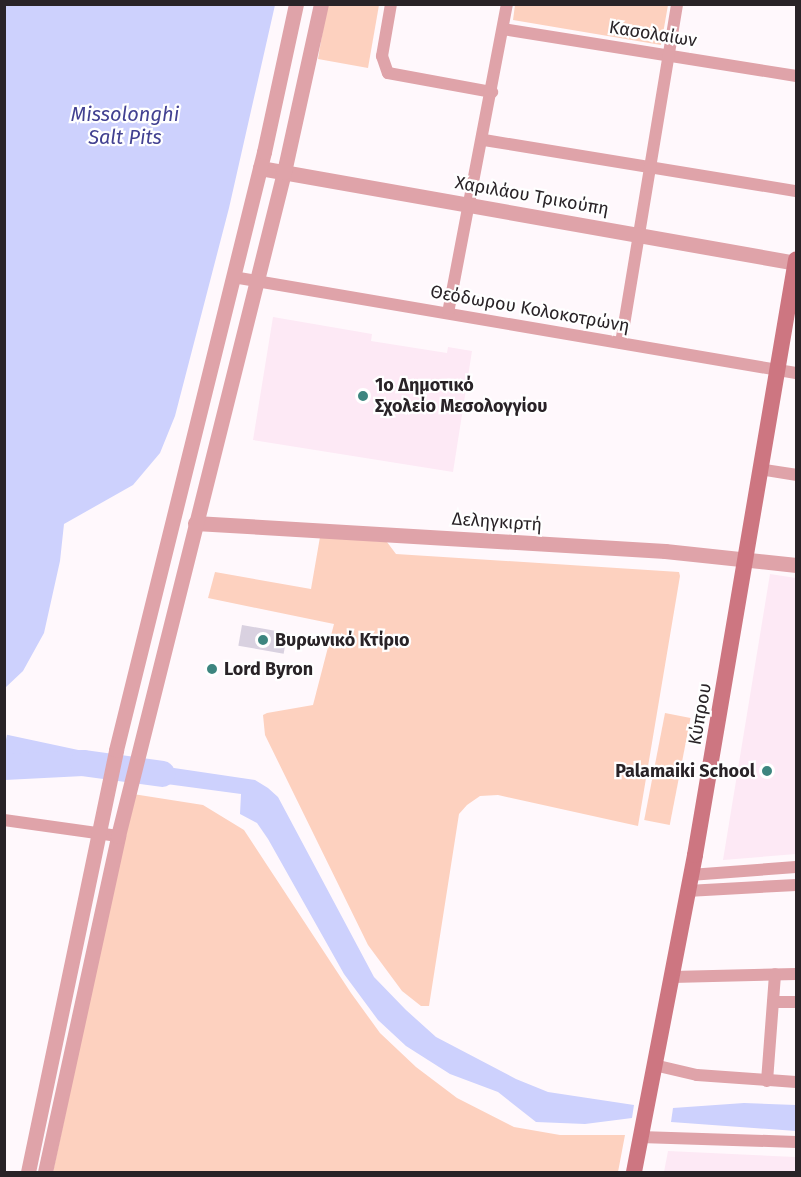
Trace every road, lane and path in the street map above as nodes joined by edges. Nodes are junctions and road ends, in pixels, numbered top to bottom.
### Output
1 (296, 4) edge
2 (321, 4) edge
3 (391, 4) edge
4 (507, 4) edge
5 (677, 4) edge
6 (503, 29) junction
7 (668, 54) junction
8 (796, 76) edge
9 (492, 92) junction
10 (484, 140) junction
11 (649, 167) junction
12 (260, 168) junction
13 (284, 172) junction
14 (796, 191) edge
15 (468, 204) junction
16 (638, 235) junction
17 (796, 262) edge
18 (233, 277) junction
19 (257, 281) junction
20 (448, 313) junction
21 (621, 343) junction
22 (777, 369) junction
23 (796, 373) edge
24 (759, 469) junction
25 (796, 475) edge
26 (195, 523) junction
27 (746, 560) junction
28 (796, 565) edge
29 (4, 820) edge
30 (98, 832) junction
31 (118, 836) junction
32 (796, 867) edge
33 (689, 883) junction
34 (796, 885) edge
35 (775, 974) junction
36 (796, 974) edge
37 (672, 977) junction
38 (772, 1002) junction
39 (796, 1002) edge
40 (654, 1065) junction
41 (767, 1081) junction
42 (796, 1082) edge
43 (640, 1137) junction
44 (796, 1142) edge
45 (28, 1173) edge
46 (45, 1173) edge
47 (634, 1173) edge

1 - 12 street
2 - 13 street
3 - 9 street
4 - 6 street
5 - 7 street
6 - 7 street, Κασολαίων
6 - 9 street
7 - 8 street, Κασολαίων
7 - 11 street
9 - 10 street
10 - 11 street
10 - 15 street
11 - 14 street
11 - 16 street
12 - 13 street, Χαριλάου Τρικούπη
12 - 18 street
13 - 15 street, Χαριλάου Τρικούπη
13 - 19 street
15 - 16 street, Χαριλάου Τρικούπη
15 - 20 street
16 - 17 street, Χαριλάου Τρικούπη
16 - 21 street
17 - 22 main road, Κύπρου
18 - 19 street, Θεόδωρου Κολοκοτρώνη
18 - 30 street
19 - 20 street, Θεόδωρου Κολοκοτρώνη
19 - 26 street
20 - 21 street, Θεόδωρου Κολοκοτρώνη
21 - 22 street, Θεόδωρου Κολοκοτρώνη
22 - 23 street, Θεόδωρου Κολοκοτρώνη
22 - 24 main road, Κύπρου
24 - 25 street
24 - 27 main road, Κύπρου
26 - 27 street, Δεληγκιρτή
26 - 31 street
27 - 28 street, Δεληγκιρτή
27 - 33 main road, Κύπρου
29 - 30 street
30 - 31 street
30 - 45 street
31 - 46 street
32 - 33 street
33 - 34 street
33 - 37 main road, Κύπρου
35 - 36 street
35 - 37 street
35 - 38 street
37 - 40 main road, Κύπρου
38 - 39 street
38 - 41 street
40 - 41 street
40 - 43 main road, Κύπρου
41 - 42 street
43 - 44 street
43 - 47 main road, Κύπρου

